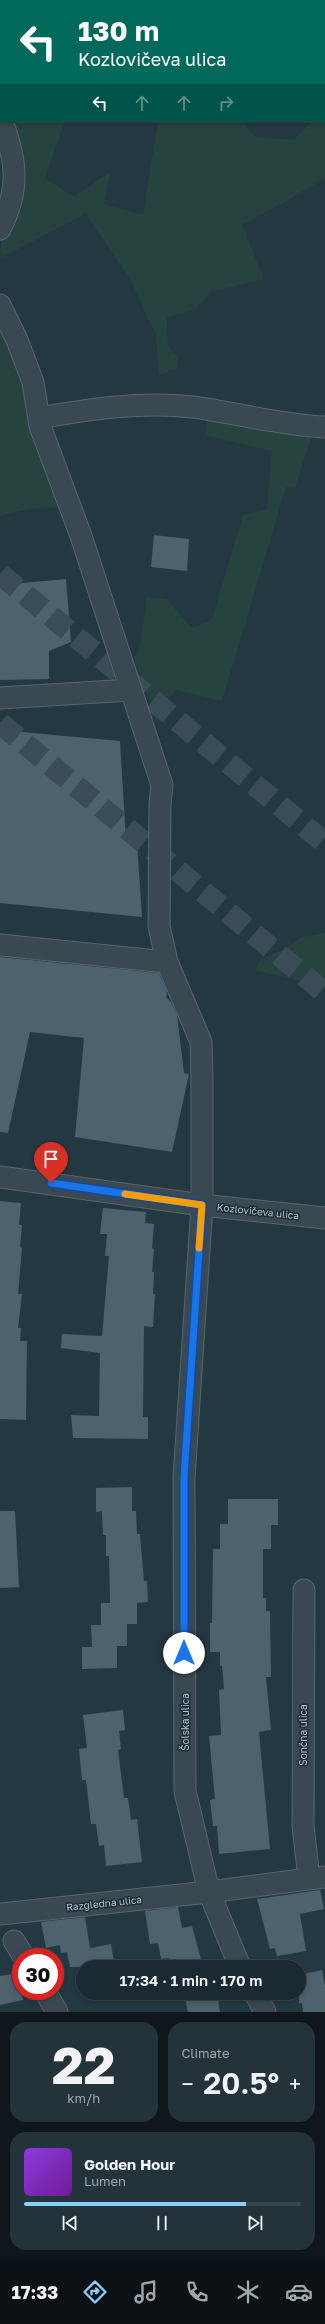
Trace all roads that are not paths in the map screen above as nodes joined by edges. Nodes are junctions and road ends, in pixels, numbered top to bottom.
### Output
1 (2, 122) edge
2 (0, 229) edge
3 (0, 305) edge
4 (39, 418) junction
5 (325, 427) edge
6 (131, 690) junction
7 (0, 698) edge
8 (0, 945) edge
9 (167, 962) junction
10 (0, 1177) edge
11 (202, 1205) junction
12 (325, 1218) edge
13 (304, 1590) dead end
14 (317, 1877) edge
15 (209, 1892) junction
16 (0, 1914) edge
17 (237, 1960) edge
18 (50, 2000) edge
19 (259, 2000) edge
20 (57, 2012) edge
21 (265, 2012) edge

1 - 2 street
3 - 4 street, Šolska ulica
4 - 5 street
4 - 6 street, Šolska ulica
6 - 7 street
6 - 9 street, Šolska ulica
8 - 9 street
9 - 11 street, Šolska ulica
10 - 11 street, Kozlovičeva ulica
11 - 12 street, Kozlovičeva ulica
11 - 15 street, Šolska ulica
13 - 14 street, Sončna ulica
14 - 15 street, Razgledna ulica
15 - 16 street, Razgledna ulica
15 - 17 street, Šolska ulica
18 - 20 street
19 - 21 street

